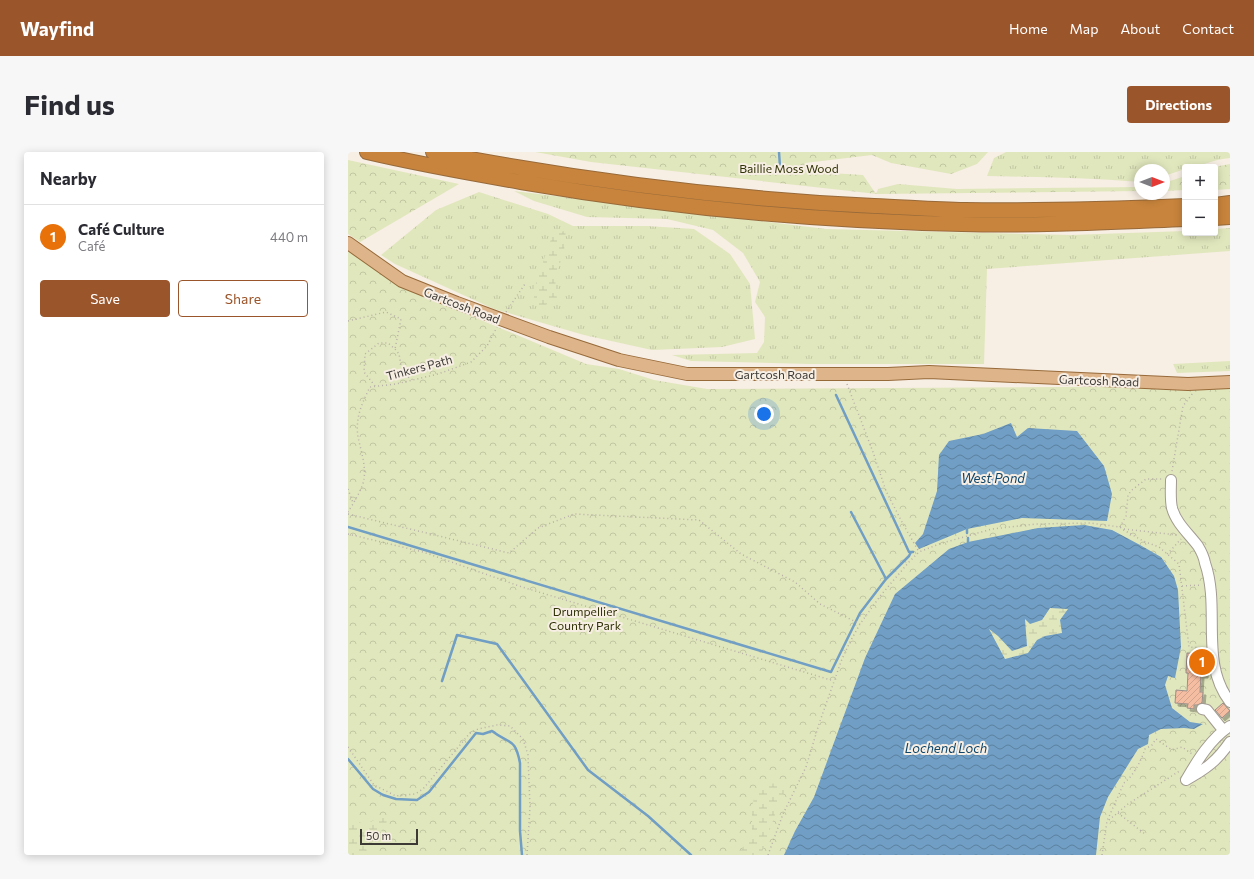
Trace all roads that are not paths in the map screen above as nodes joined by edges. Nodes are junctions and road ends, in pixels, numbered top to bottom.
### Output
1 (366, 152) edge
2 (433, 152) edge
3 (1230, 204) edge
4 (1218, 205) edge
5 (1182, 206) edge
6 (1230, 217) edge
7 (1218, 218) edge
8 (1182, 220) edge
9 (348, 243) edge
10 (1230, 382) edge
11 (1170, 480) road end
12 (1230, 702) edge
13 (1202, 709) dead end
14 (1226, 728) edge
15 (1230, 742) edge
16 (1208, 748) junction
17 (1219, 757) junction

1 - 8 highway
2 - 5 highway
3 - 4 highway
6 - 7 highway
9 - 10 main road, Gartcosh Road
11 - 12 lane
13 - 14 lane
14 - 16 lane
15 - 17 lane
16 - 17 lane
16 - 17 lane

